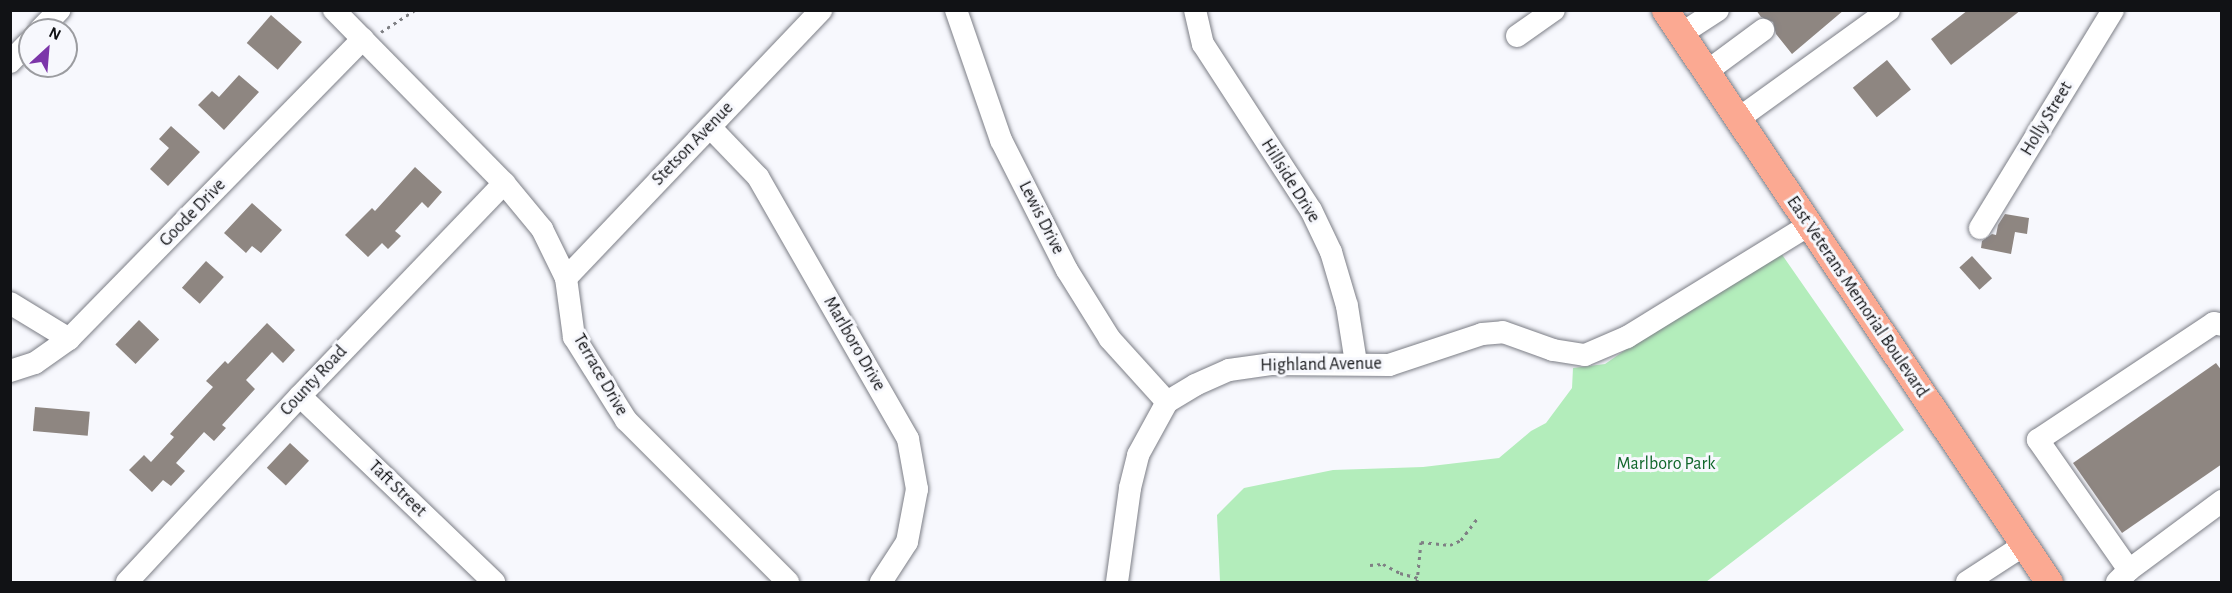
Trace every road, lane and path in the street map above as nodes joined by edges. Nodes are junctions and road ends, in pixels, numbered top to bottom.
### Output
1 (334, 10) edge
2 (415, 10) edge
3 (820, 10) edge
4 (956, 10) edge
5 (1195, 10) edge
6 (1554, 10) edge
7 (1665, 10) edge
8 (1718, 10) edge
9 (1888, 10) edge
10 (2113, 10) edge
11 (1763, 30) dead end
12 (1681, 34) junction
13 (1517, 36) dead end
14 (363, 39) junction
15 (1706, 72) junction
16 (1738, 119) junction
17 (710, 126) junction
18 (504, 183) junction
19 (1809, 225) junction
20 (1980, 228) dead end
21 (566, 278) junction
22 (10, 303) edge
23 (2222, 325) edge
24 (69, 339) junction
25 (1356, 363) junction
26 (10, 371) edge
27 (300, 396) junction
28 (1167, 402) junction
29 (2222, 501) edge
30 (1477, 519) dead end
31 (2024, 545) junction
32 (1370, 565) dead end
33 (2123, 576) edge
34 (1419, 578) junction
35 (127, 582) edge
36 (494, 582) edge
37 (788, 582) edge
38 (881, 582) edge
39 (1118, 582) edge
40 (1417, 582) edge
41 (1967, 582) edge
42 (2049, 582) edge

1 - 14 street, Terrace Drive
2 - 14 path
3 - 17 street, Stetson Avenue
4 - 28 street, Lewis Drive
5 - 25 street, Hillside Drive
6 - 13 street
7 - 12 main road, East Veterans Memorial Boulevard
8 - 12 street
9 - 16 street
10 - 20 street, Holly Street
11 - 15 street
12 - 15 main road, East Veterans Memorial Boulevard
14 - 18 street, Terrace Drive
14 - 24 street, Goode Drive
15 - 16 main road, East Veterans Memorial Boulevard
16 - 19 main road, East Veterans Memorial Boulevard
17 - 21 street, Stetson Avenue
17 - 38 street, Marlboro Drive
18 - 21 street, Terrace Drive
18 - 27 street, County Road
19 - 25 street, Highland Avenue
19 - 31 main road, East Veterans Memorial Boulevard
21 - 37 street, Terrace Drive
22 - 24 street
23 - 33 street
24 - 26 street, Goode Drive
25 - 28 street, Highland Avenue
27 - 35 street, County Road
27 - 36 street, Taft Street
28 - 39 street
29 - 33 street
30 - 34 path
31 - 41 street
31 - 42 main road, East Veterans Memorial Boulevard
32 - 34 path
34 - 40 path

